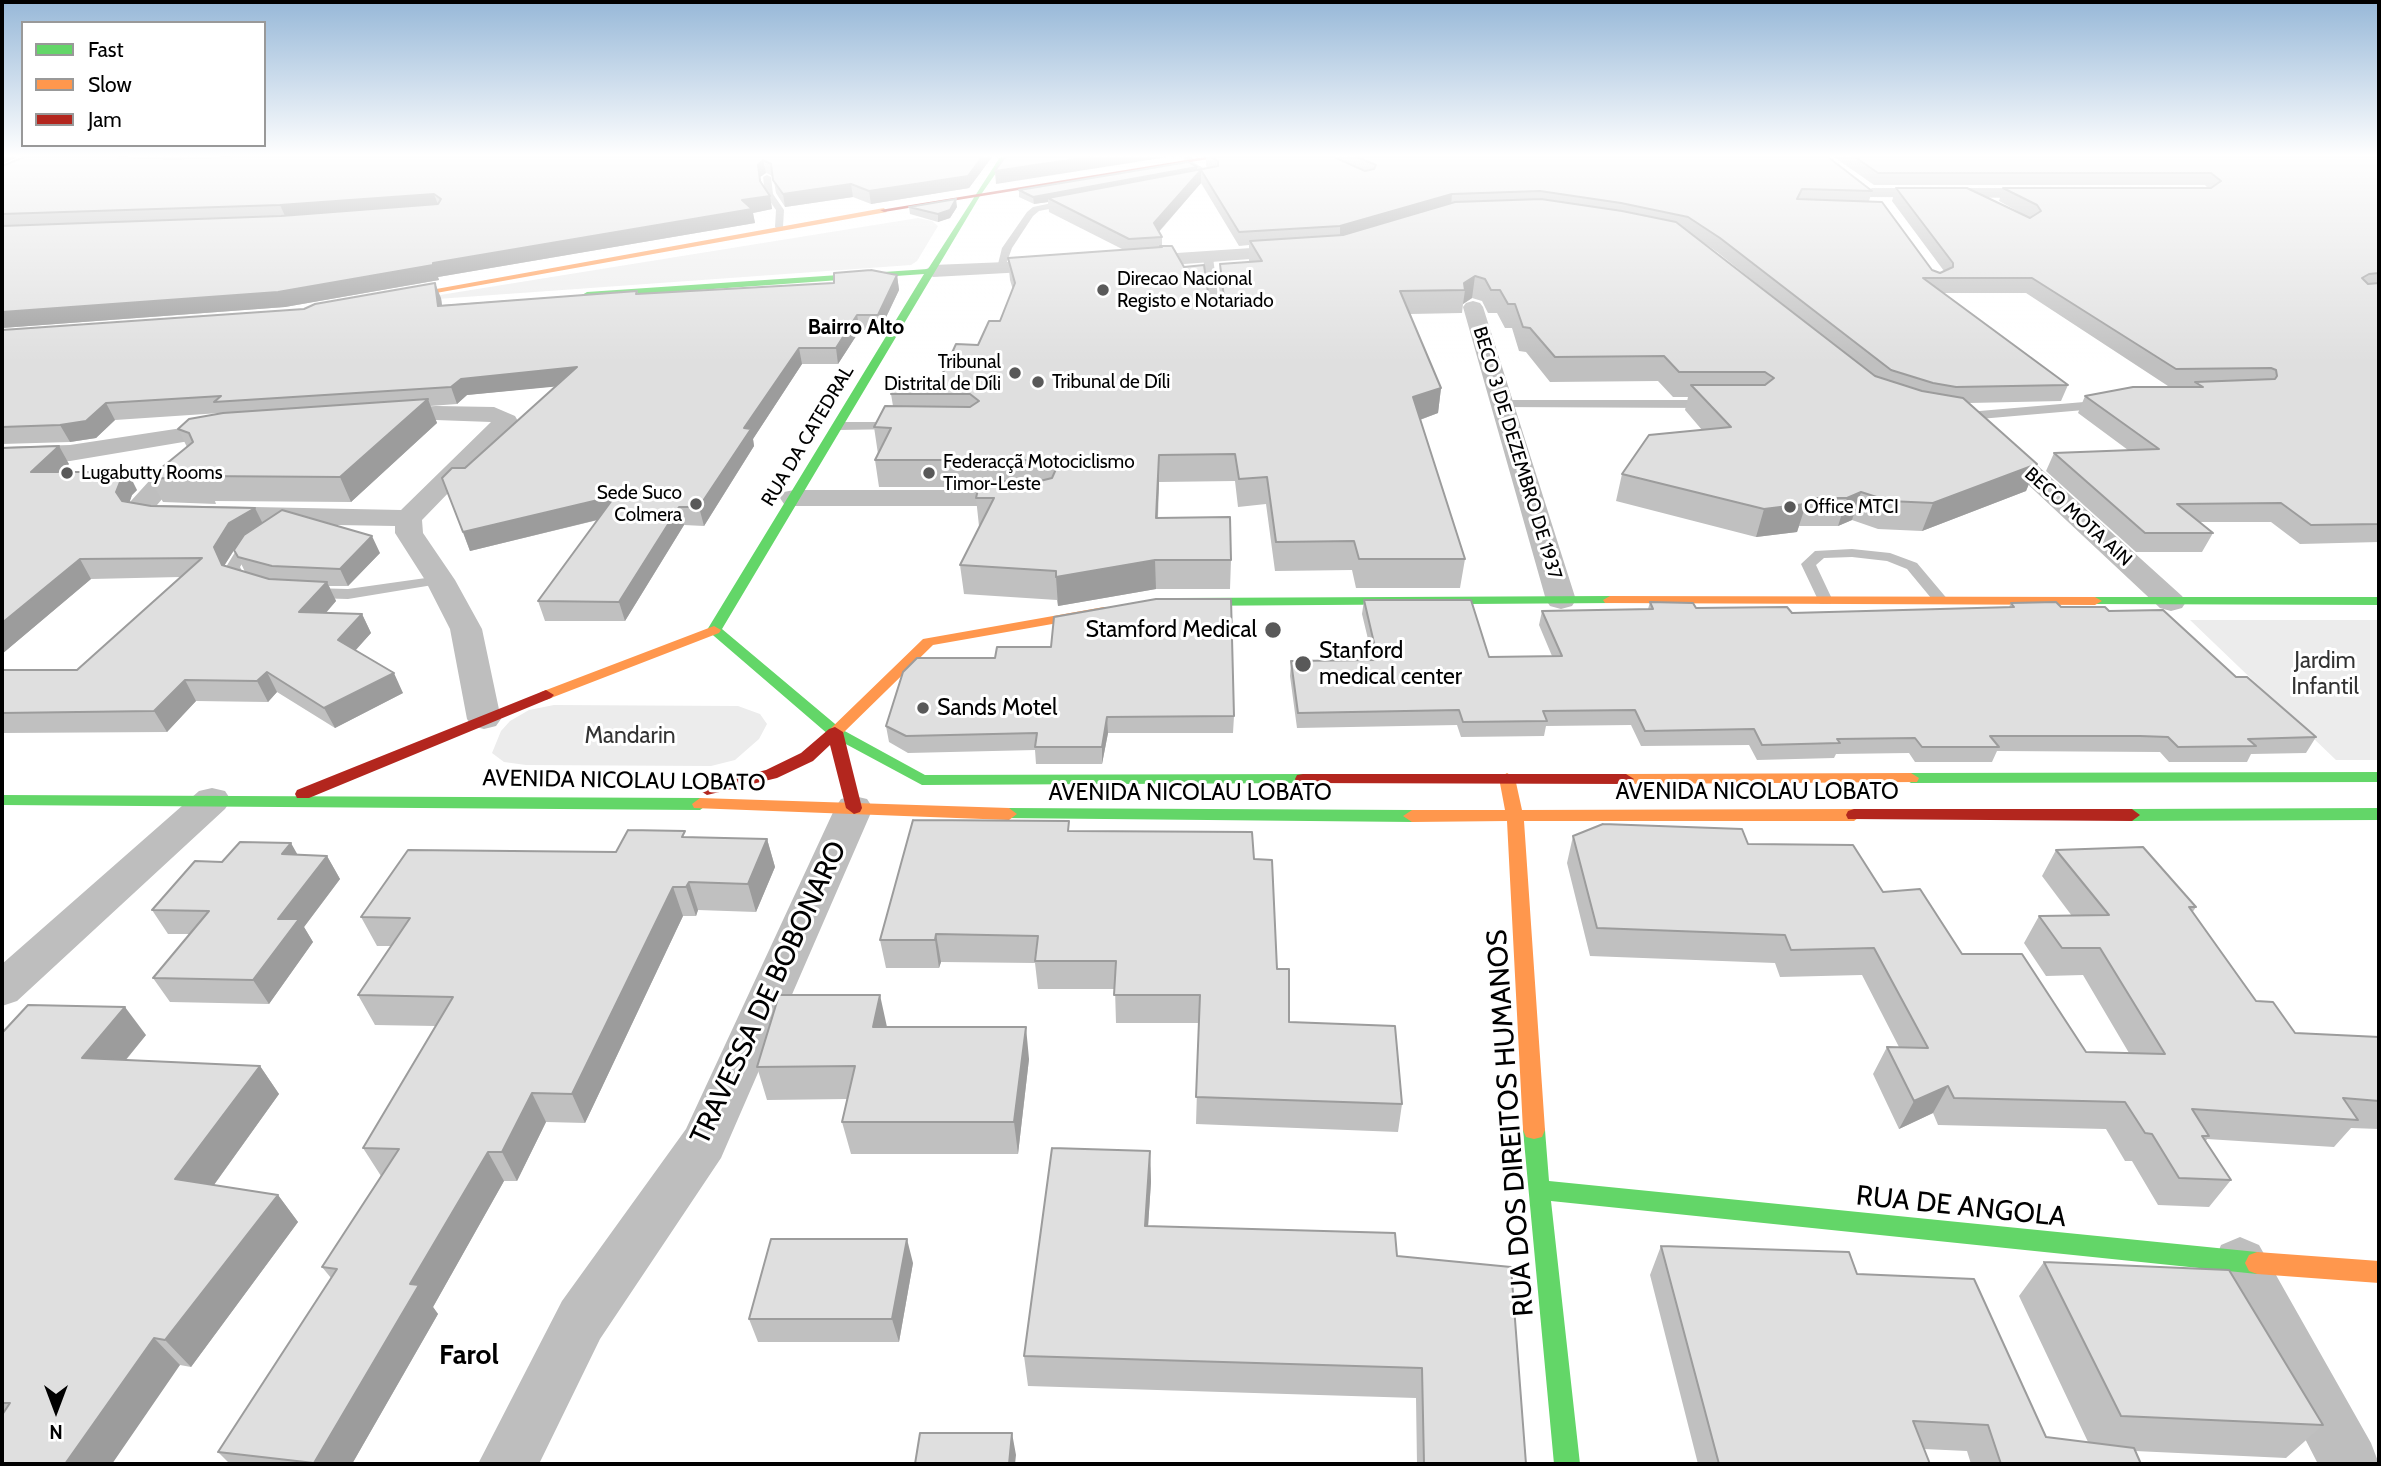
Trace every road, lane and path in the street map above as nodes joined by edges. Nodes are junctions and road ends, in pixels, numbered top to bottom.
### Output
1 (795, 225) edge
2 (959, 225) edge
3 (1022, 225) edge
4 (779, 228) joint
5 (1315, 250) edge
6 (1208, 257) junction
7 (1108, 263) edge
8 (1067, 266) edge
9 (999, 270) junction
10 (933, 271) junction
11 (576, 296) edge
12 (451, 305) edge
13 (1473, 307) edge
14 (1216, 322) edge
15 (2121, 398) edge
16 (1502, 404) junction
17 (1717, 404) edge
18 (1956, 414) joint
19 (355, 419) edge
20 (838, 426) junction
21 (906, 426) edge
22 (69, 453) junction
23 (2, 455) edge
24 (190, 464) junction
25 (794, 498) junction
26 (1042, 498) edge
27 (292, 516) junction
28 (408, 518) junction
29 (440, 580) junction
30 (265, 587) edge
31 (293, 592) edge
32 (1561, 600) junction
33 (1825, 601) junction
34 (1941, 601) junction
35 (2379, 601) edge
36 (1156, 602) edge
37 (2171, 602) junction
38 (1116, 609) edge
39 (714, 630) junction
40 (484, 719) junction
41 (835, 732) junction
42 (2379, 777) edge
43 (1507, 778) junction
44 (2, 800) edge
45 (212, 800) junction
46 (288, 800) junction
47 (644, 802) junction
48 (854, 808) junction
49 (2379, 814) edge
50 (1516, 815) junction
51 (2, 989) edge
52 (1538, 1190) junction
53 (2240, 1262) junction
54 (2379, 1272) edge
55 (508, 1464) edge
56 (1567, 1464) edge
57 (2350, 1464) edge

1 - 4 main road
2 - 10 main road, RUA DA CATEDRAL
3 - 9 lane
4 - 12 main road
5 - 6 street
6 - 7 street
6 - 14 lane
8 - 9 street
9 - 10 street
10 - 11 main road
10 - 20 main road, RUA DA CATEDRAL
13 - 16 street, BECO 3 DE DEZEMBRO DE 1937
15 - 18 lane
16 - 17 lane
16 - 32 street, BECO 3 DE DEZEMBRO DE 1937
18 - 37 street, BECO MOTA AIN
19 - 28 street
20 - 21 lane
20 - 25 main road, RUA DA CATEDRAL
22 - 23 street
22 - 24 street
22 - 24 street
24 - 27 street
25 - 26 street
25 - 39 main road, RUA DA CATEDRAL
27 - 28 street
27 - 30 lane
28 - 29 street
29 - 31 lane
29 - 40 street
32 - 33 main road
32 - 36 main road
33 - 34 main road
33 - 34 lane
34 - 37 main road
35 - 37 main road
38 - 41 main road
39 - 40 main road
39 - 41 main road
40 - 46 main road
41 - 43 main road, AVENIDA NICOLAU LOBATO
41 - 47 main road
41 - 48 main road
42 - 43 main road, AVENIDA NICOLAU LOBATO
43 - 50 main road, RUA DOS DIREITOS HUMANOS
44 - 45 main road, AVENIDA NICOLAU LOBATO
45 - 46 main road, AVENIDA NICOLAU LOBATO
45 - 51 street
46 - 47 main road, AVENIDA NICOLAU LOBATO
47 - 48 main road, AVENIDA NICOLAU LOBATO
48 - 50 main road, AVENIDA NICOLAU LOBATO
48 - 55 street, TRAVESSA DE BOBONARO
49 - 50 main road, AVENIDA NICOLAU LOBATO
50 - 52 main road, RUA DOS DIREITOS HUMANOS
52 - 53 main road, RUA DE ANGOLA
52 - 56 main road, RUA DOS DIREITOS HUMANOS
53 - 54 main road, RUA DE ANGOLA
53 - 57 street

